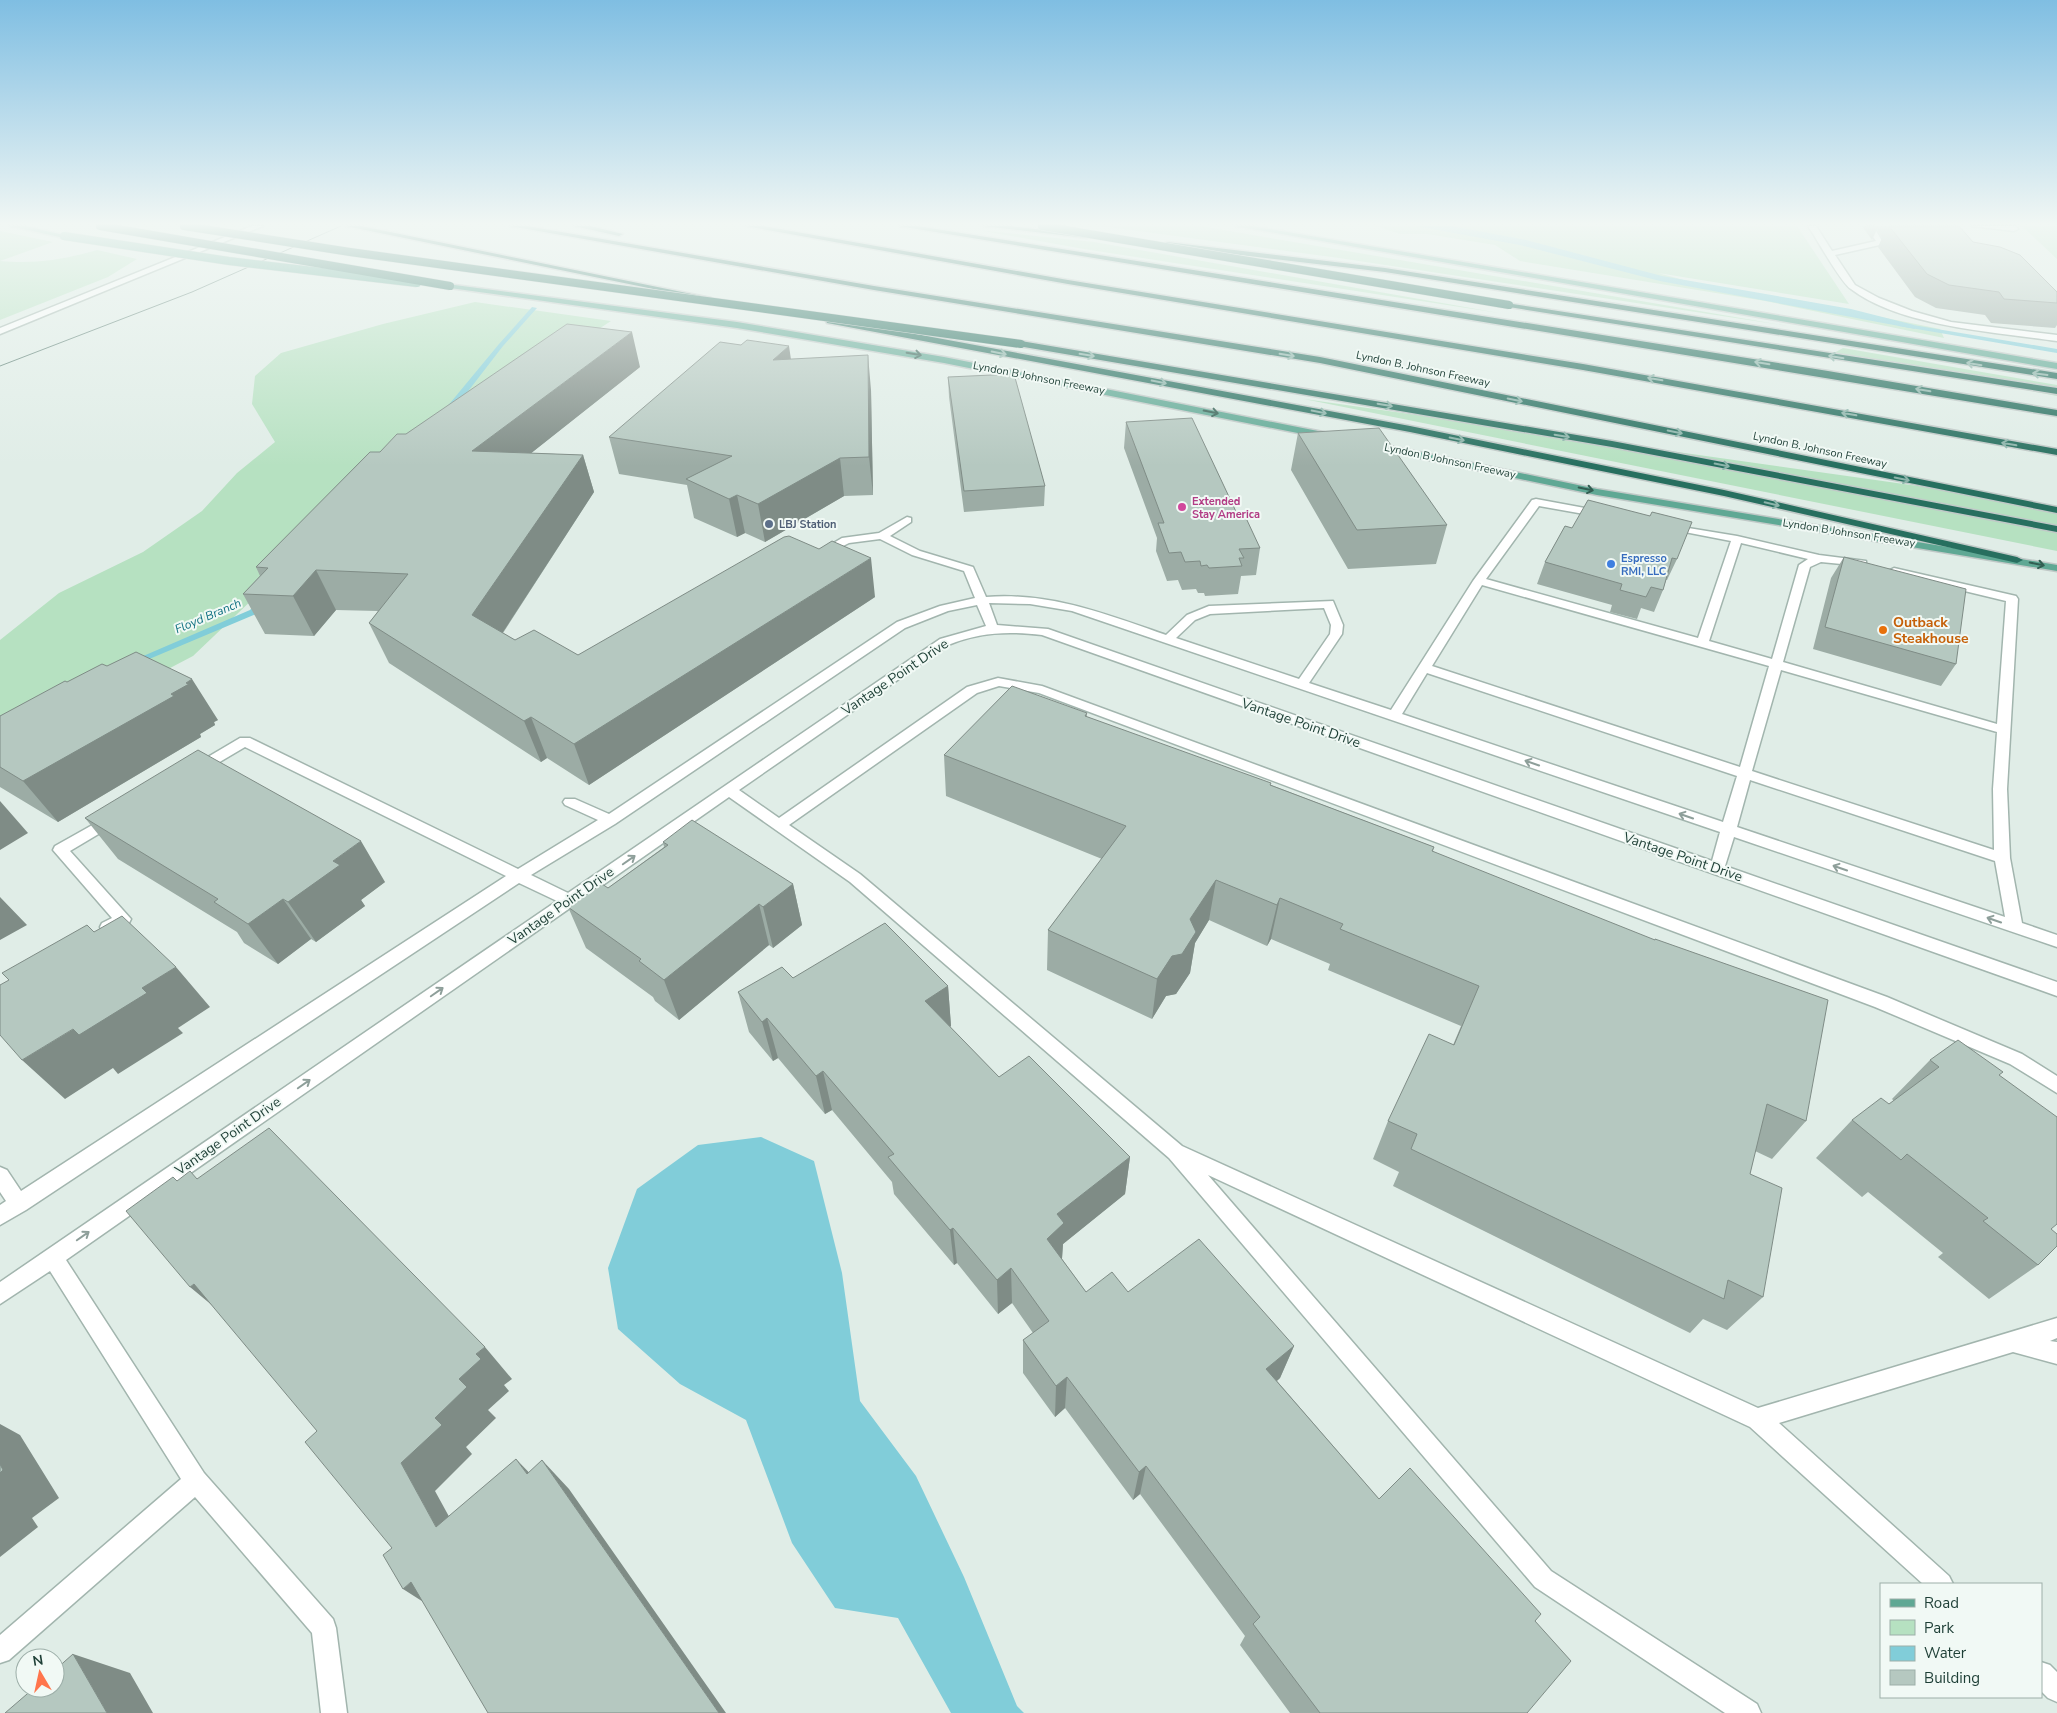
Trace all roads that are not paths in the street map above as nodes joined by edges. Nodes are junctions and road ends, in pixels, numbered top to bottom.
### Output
1 (62, 306) edge
2 (596, 306) edge
3 (741, 306) edge
4 (751, 306) edge
5 (990, 306) edge
6 (1221, 306) edge
7 (1404, 306) edge
8 (1516, 306) edge
9 (1623, 306) edge
10 (1706, 306) edge
11 (1892, 306) edge
12 (0, 331) edge
13 (2057, 338) edge
14 (2057, 366) edge
15 (2057, 376) edge
16 (2057, 391) edge
17 (2057, 413) edge
18 (1337, 438) edge
19 (1361, 443) edge
20 (2057, 452) edge
21 (2057, 510) edge
22 (1612, 516) edge
23 (907, 520) dead end
24 (1660, 525) edge
25 (2057, 529) edge
26 (882, 536) junction
27 (1737, 539) junction
28 (1819, 558) junction
29 (2017, 560) junction
30 (807, 562) edge
31 (2057, 568) edge
32 (1479, 581) junction
33 (981, 600) junction
34 (992, 627) junction
35 (1168, 639) junction
36 (1702, 643) junction
37 (1776, 665) junction
38 (1424, 668) junction
39 (1302, 684) junction
40 (1394, 716) junction
41 (2004, 730) junction
42 (1744, 772) junction
43 (186, 776) edge
44 (729, 790) junction
45 (570, 802) dead end
46 (127, 810) edge
47 (610, 820) junction
48 (779, 825) junction
49 (1728, 831) junction
50 (2002, 858) junction
51 (1717, 869) junction
52 (518, 875) junction
53 (570, 901) junction
54 (2015, 927) junction
55 (96, 933) edge
56 (2057, 941) edge
57 (2057, 989) edge
58 (2057, 1085) edge
59 (1176, 1152) junction
60 (0, 1176) edge
61 (19, 1204) junction
62 (0, 1216) edge
63 (53, 1257) junction
64 (0, 1294) edge
65 (2057, 1328) edge
66 (2014, 1342) junction
67 (2057, 1352) edge
68 (1758, 1419) junction
69 (196, 1481) junction
70 (1940, 1583) edge
71 (0, 1651) edge
72 (2042, 1675) edge
73 (2057, 1688) edge
74 (334, 1713) edge
75 (1748, 1713) edge

1 - 12 street
2 -> 18 main road, Lyndon B Johnson Freeway
3 -> 25 highway, bridge
4 -> 29 highway, bridge
5 -> 21 highway, Lyndon B. Johnson Freeway
20 -> 6 highway
17 -> 7 highway
16 -> 8 highway, bridge
15 -> 9 highway
10 - 14 main road
11 - 13 street
19 -> 29 main road, Lyndon B Johnson Freeway
22 - 32 street
23 - 26 street
24 - 27 street
26 - 30 street
26 - 33 street
27 - 28 street
27 - 36 street
28 - 37 street
28 - 41 street
29 -> 31 main road, Lyndon B Johnson Freeway
32 - 36 street
32 - 38 street
33 - 34 street
33 - 35 street
33 - 47 street
34 - 44 street, Vantage Point Drive
34 - 51 street, Vantage Point Drive
35 - 39 street
35 - 39 street
36 - 37 street
37 - 41 street
37 - 42 street
38 - 40 street
38 - 42 street
39 - 40 street
49 -> 40 street
41 - 50 street
42 - 49 street
42 - 50 street
43 - 52 street
44 - 48 street
53 -> 44 street, Vantage Point Drive
45 - 47 street
46 - 55 street
47 - 52 street
48 - 58 street
48 - 59 street
49 - 51 street
54 -> 49 street
50 - 54 street
51 - 57 street, Vantage Point Drive
52 - 53 street
52 - 61 street
63 -> 53 street, Vantage Point Drive
54 - 56 street
59 - 68 street
59 - 75 street
60 - 61 street
61 - 62 street
63 - 64 street, Vantage Point Drive
63 - 69 street
65 - 66 street
66 - 67 street
66 - 68 street
68 - 70 street
69 - 71 street
69 - 74 street
72 - 73 street

